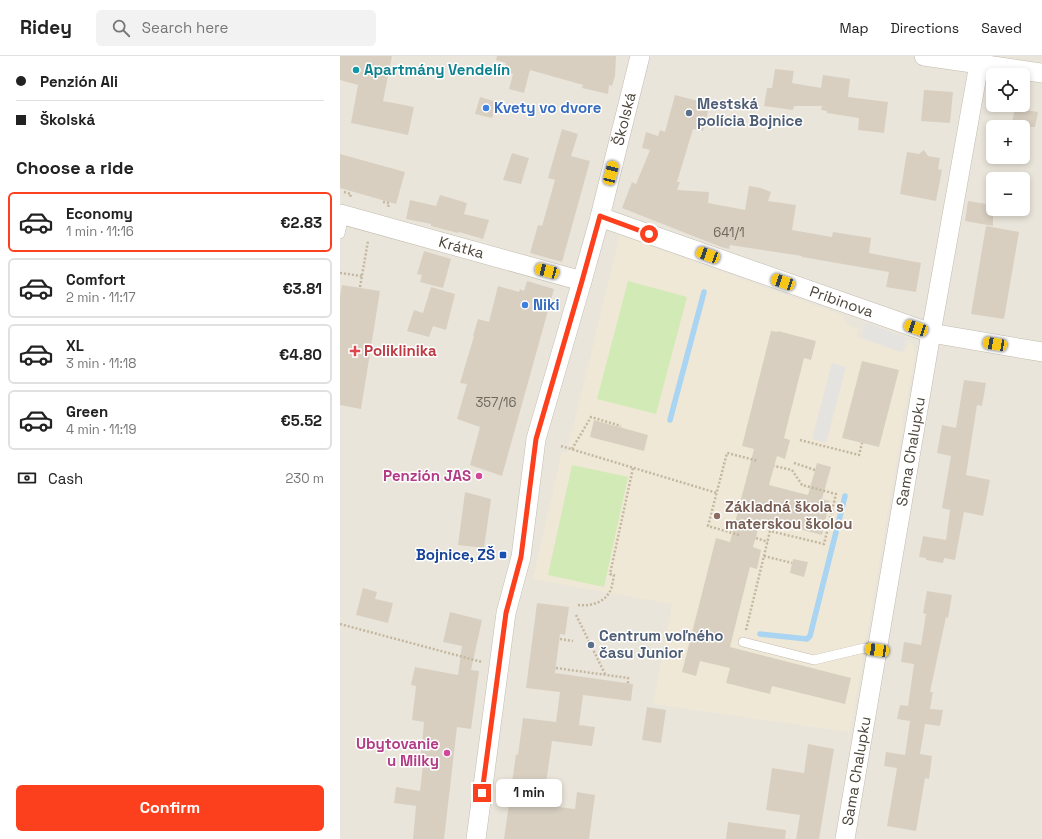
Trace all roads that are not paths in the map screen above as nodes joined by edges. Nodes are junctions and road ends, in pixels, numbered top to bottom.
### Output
1 (640, 56) edge
2 (924, 56) edge
3 (979, 64) junction
4 (1042, 73) edge
5 (342, 214) edge
6 (600, 216) junction
7 (340, 234) edge
8 (582, 281) junction
9 (931, 334) junction
10 (1042, 352) edge
11 (743, 642) road end
12 (877, 650) junction
13 (476, 839) edge
14 (845, 839) edge

1 - 6 street, Školská
2 - 3 street
3 - 4 street
3 - 9 street, Sama Chalupku
5 - 7 lane
5 - 8 street, Krátka
6 - 8 street, Školská
6 - 9 street, Pribinova
8 - 13 street, Školská
9 - 10 street, Pribinova
9 - 12 street, Sama Chalupku
11 - 12 lane
12 - 14 street, Sama Chalupku

